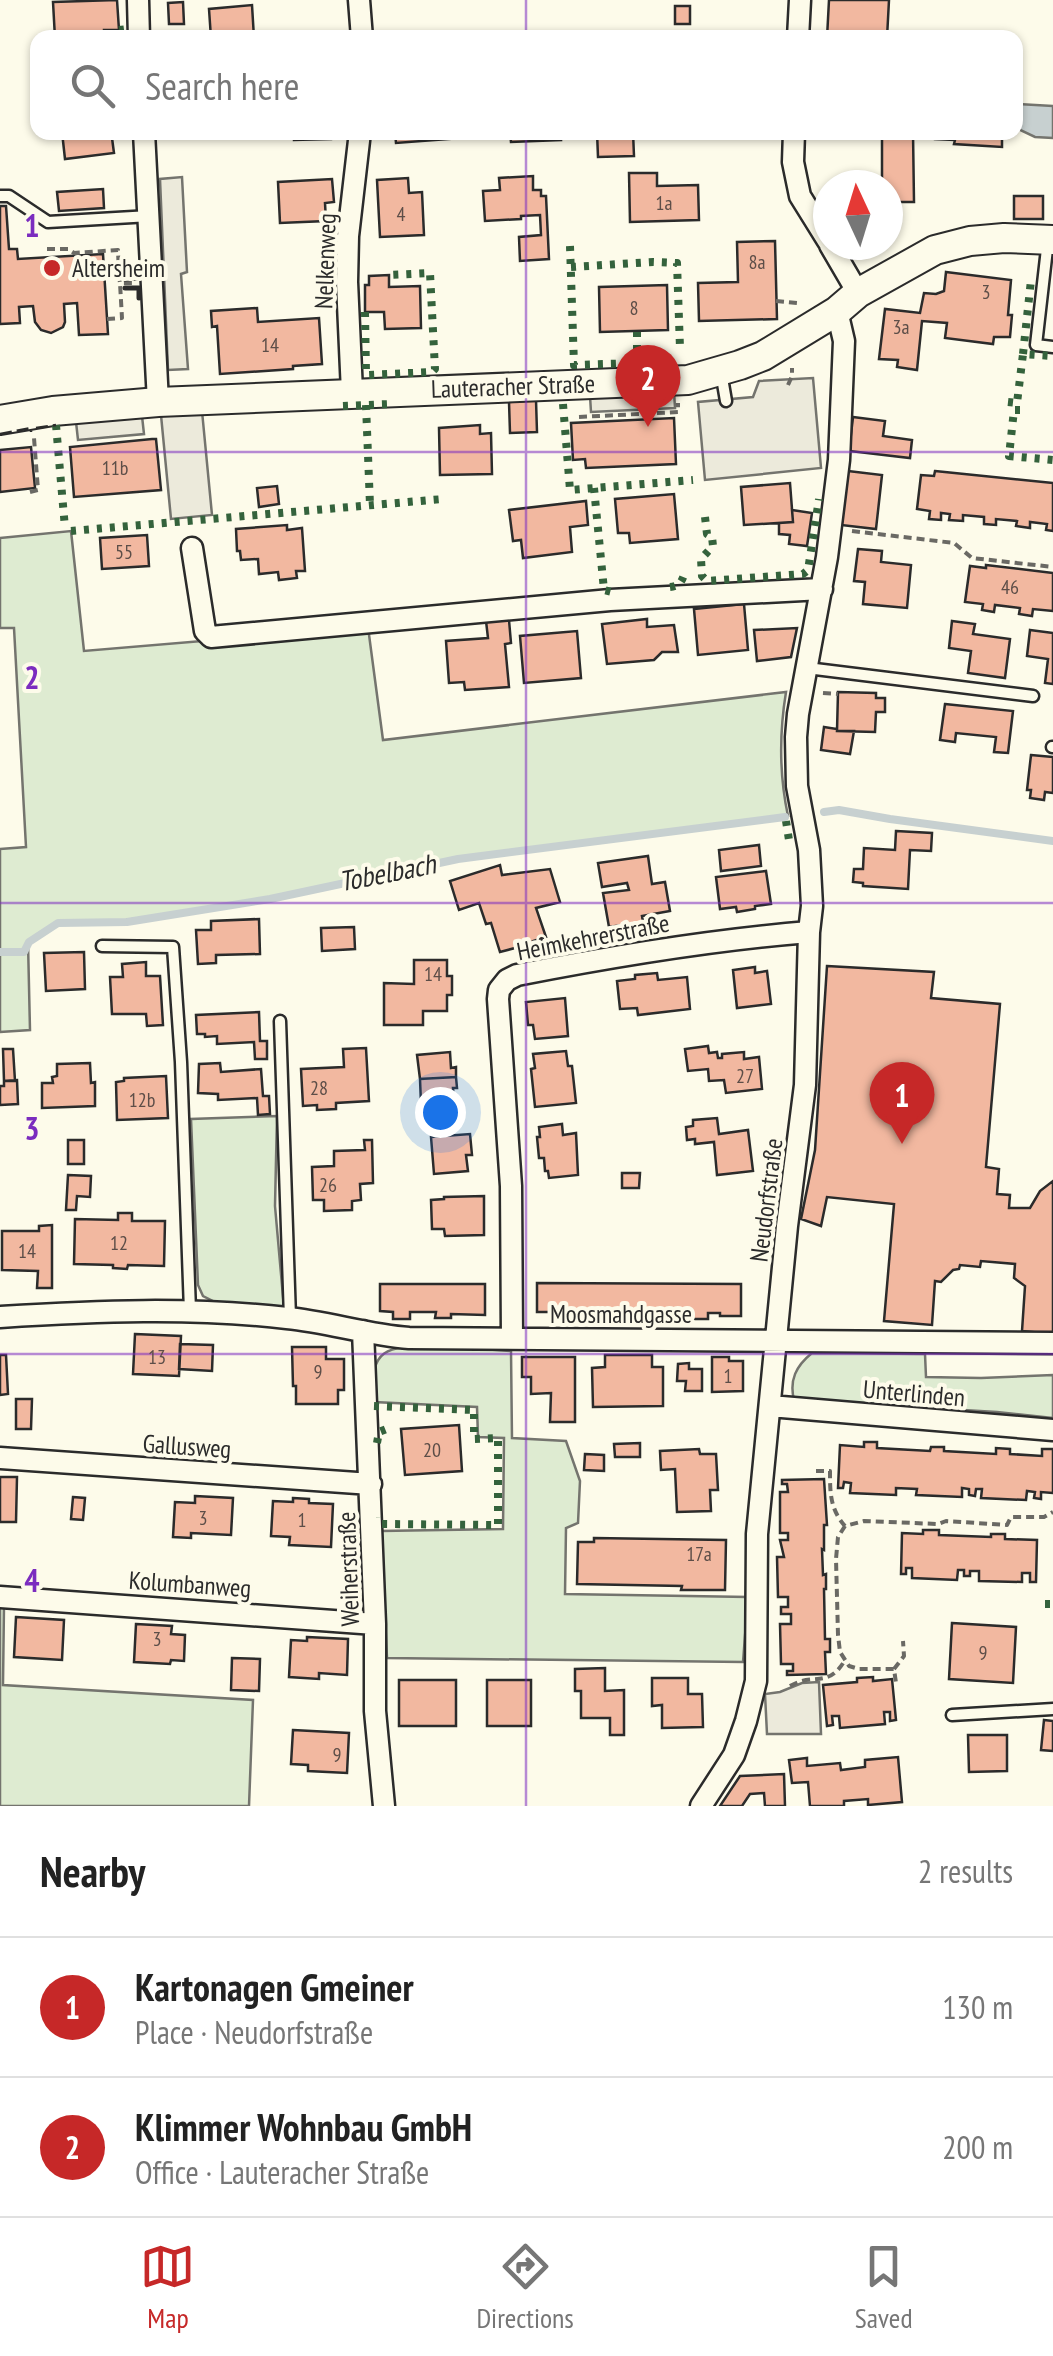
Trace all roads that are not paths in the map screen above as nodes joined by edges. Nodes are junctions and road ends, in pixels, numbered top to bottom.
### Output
1 (138, 0) edge
2 (359, 0) edge
3 (800, 0) edge
4 (140, 30) edge
5 (361, 30) edge
6 (798, 30) edge
7 (145, 140) edge
8 (359, 140) edge
9 (794, 140) edge
10 (0, 196) edge
11 (150, 216) junction
12 (813, 217) edge
13 (1051, 240) edge
14 (834, 260) edge
15 (848, 302) junction
16 (1053, 348) edge
17 (721, 371) junction
18 (352, 392) junction
19 (726, 401) dead end
20 (169, 405) junction
21 (0, 420) edge
22 (192, 548) dead end
23 (822, 589) junction
24 (806, 668) junction
25 (1033, 696) dead end
26 (809, 932) junction
27 (102, 946) dead end
28 (280, 1020) dead end
29 (190, 1311) junction
30 (0, 1317) edge
31 (290, 1318) junction
32 (363, 1331) junction
33 (512, 1338) junction
34 (776, 1340) junction
35 (1053, 1343) edge
36 (770, 1406) junction
37 (1053, 1430) edge
38 (0, 1458) edge
39 (370, 1484) junction
40 (0, 1597) edge
41 (375, 1624) junction
42 (1053, 1709) edge
43 (952, 1715) dead end
44 (384, 1806) edge
45 (701, 1806) edge

1 - 4 street
2 - 5 street
3 - 6 street
7 - 11 street
8 - 18 street, Nelkenweg
9 - 12 street
10 - 11 lane
11 - 20 street
13 - 15 street, Lauteracher Straße
13 - 16 lane
14 - 15 street
15 - 17 street, Lauteracher Straße
15 - 23 street, Neudorfstraße
17 - 18 street, Lauteracher Straße
17 - 19 lane
18 - 20 street, Lauteracher Straße
20 - 21 street, Lauteracher Straße
22 - 23 street
23 - 24 street, Neudorfstraße
24 - 25 lane
24 - 26 street, Neudorfstraße
26 - 33 street, Heimkehrerstraße
26 - 34 street, Neudorfstraße
27 - 29 lane
28 - 31 lane
29 - 30 street, Moosmahdgasse
29 - 31 street, Moosmahdgasse
31 - 32 street, Moosmahdgasse
32 - 33 street, Moosmahdgasse
32 - 39 street, Weiherstraße
33 - 34 street, Moosmahdgasse
34 - 35 street, Moosmahdgasse
34 - 36 street, Neudorfstraße
36 - 37 street, Unterlinden
36 - 45 street, Neudorfstraße
38 - 39 street, Gallusweg
39 - 41 street, Weiherstraße
40 - 41 street, Kolumbanweg
41 - 44 street, Weiherstraße
42 - 43 lane

